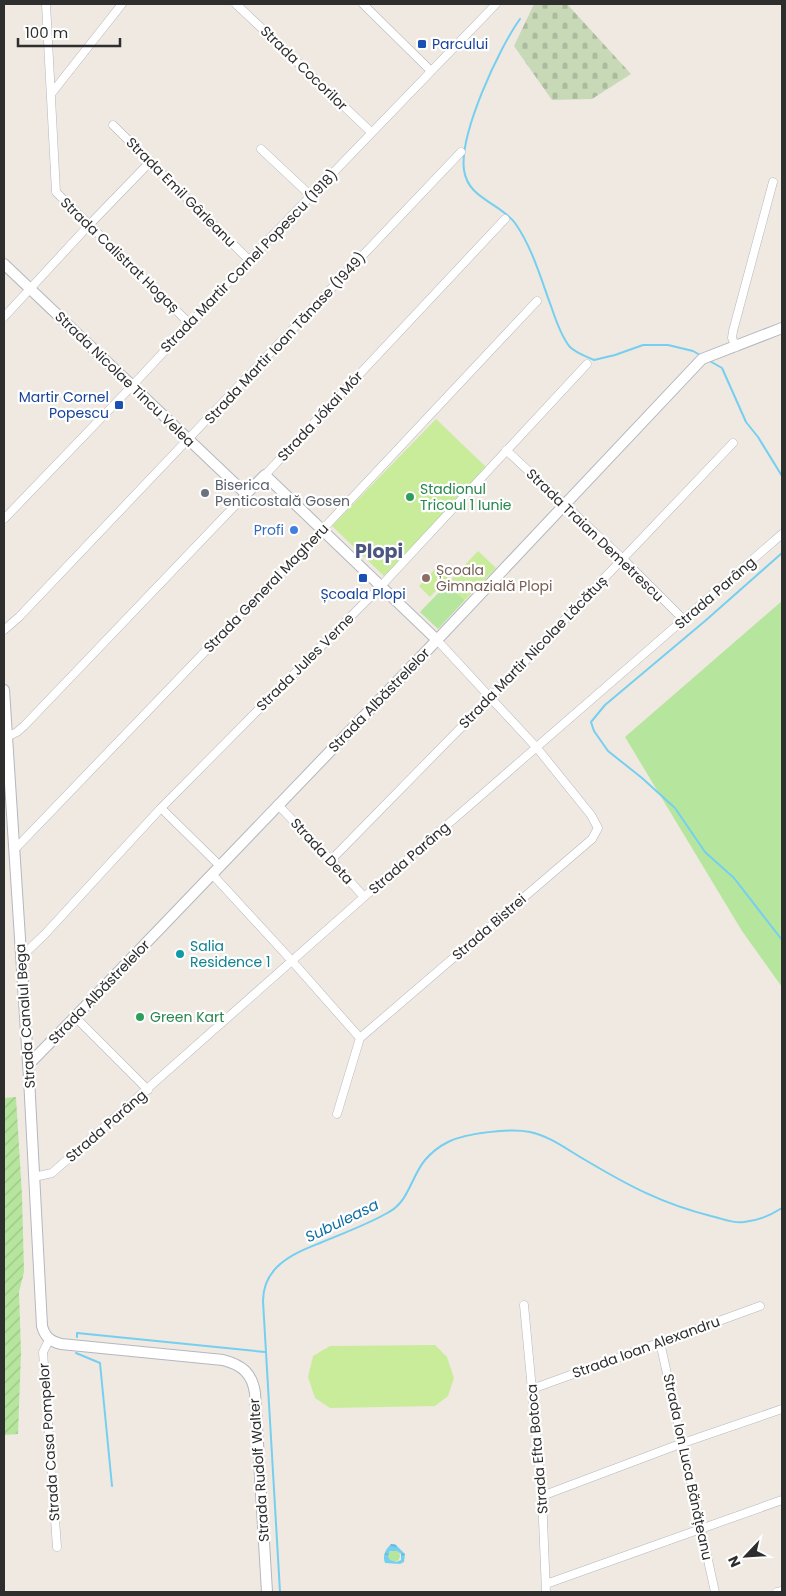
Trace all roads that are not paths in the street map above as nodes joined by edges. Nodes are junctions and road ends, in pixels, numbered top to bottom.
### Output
1 (46, 4) edge
2 (122, 4) edge
3 (236, 4) edge
4 (363, 4) edge
5 (493, 5) edge
6 (431, 71) junction
7 (51, 94) junction
8 (113, 125) dead end
9 (371, 132) junction
10 (261, 149) dead end
11 (462, 152) dead end
12 (151, 161) junction
13 (773, 182) dead end
14 (311, 196) junction
15 (505, 220) dead end
16 (89, 225) junction
17 (250, 260) junction
18 (4, 264) edge
19 (30, 289) junction
20 (537, 301) dead end
21 (4, 317) edge
22 (189, 323) junction
23 (782, 328) edge
24 (736, 347) junction
25 (587, 364) dead end
26 (132, 386) junction
27 (188, 440) junction
28 (733, 443) dead end
29 (506, 450) junction
30 (265, 475) junction
31 (246, 494) junction
32 (565, 505) junction
33 (4, 519) edge
34 (322, 530) junction
35 (782, 534) edge
36 (622, 558) junction
37 (381, 586) junction
38 (684, 620) junction
39 (4, 630) edge
40 (437, 640) junction
41 (4, 690) edge
42 (490, 698) junction
43 (7, 737) junction
44 (536, 748) junction
45 (278, 805) junction
46 (161, 808) junction
47 (14, 850) junction
48 (332, 860) junction
49 (220, 866) junction
50 (212, 874) junction
51 (364, 897) junction
52 (21, 957) junction
53 (292, 961) junction
54 (75, 1017) junction
55 (360, 1038) junction
56 (28, 1061) junction
57 (148, 1090) junction
58 (337, 1114) dead end
59 (34, 1176) junction
60 (524, 1305) dead end
61 (760, 1306) dead end
62 (49, 1340) junction
63 (660, 1342) junction
64 (532, 1389) junction
65 (782, 1409) edge
66 (683, 1444) junction
67 (542, 1496) junction
68 (782, 1500) edge
69 (702, 1529) junction
70 (56, 1547) dead end
71 (546, 1588) edge
72 (782, 1591) edge
73 (267, 1592) edge
74 (715, 1592) edge
75 (777, 1592) edge

1 - 7 street
2 - 7 street
3 - 9 street, Strada Cocorilor
4 - 6 street
5 - 6 street, Strada Martir Cornel Popescu (1918)
6 - 9 street, Strada Martir Cornel Popescu (1918)
7 - 16 street, Strada Calistrat Hogaș
8 - 12 street, Strada Emil Gârleanu
9 - 14 street, Strada Martir Cornel Popescu (1918)
10 - 14 street
11 - 27 street, Strada Martir Ioan Tănase (1949)
12 - 16 street
12 - 17 street, Strada Emil Gârleanu
13 - 24 street
14 - 17 street, Strada Martir Cornel Popescu (1918)
15 - 30 street, Strada Jókai Mór
16 - 19 street
16 - 22 street, Strada Calistrat Hogaș
17 - 22 street, Strada Martir Cornel Popescu (1918)
18 - 19 street, Strada Nicolae Tincu Velea
19 - 21 street
19 - 26 street, Strada Nicolae Tincu Velea
20 - 34 street, Strada General Magheru
22 - 26 street, Strada Martir Cornel Popescu (1918)
23 - 24 street, Strada Albăstrelelor
24 - 32 street, Strada Albăstrelelor
25 - 29 street, Strada Jules Verne
26 - 27 street, Strada Nicolae Tincu Velea
26 - 33 street, Strada Martir Cornel Popescu (1918)
27 - 31 street, Strada Nicolae Tincu Velea
27 - 39 street, Strada Martir Ioan Tănase (1949)
28 - 36 street, Strada Martir Nicolae Lăcătuș
29 - 32 street, Strada Traian Demetrescu
29 - 37 street, Strada Jules Verne
30 - 31 street, Strada Jókai Mór
30 - 34 street
31 - 43 street, Strada Jókai Mór
32 - 36 street, Strada Traian Demetrescu
32 - 40 street, Strada Albăstrelelor
34 - 37 street
34 - 47 street, Strada General Magheru
35 - 38 street, Strada Parâng
36 - 38 street, Strada Traian Demetrescu
36 - 42 street, Strada Martir Nicolae Lăcătuș
37 - 40 street
37 - 46 street, Strada Jules Verne
38 - 44 street, Strada Parâng
40 - 42 street
40 - 45 street, Strada Albăstrelelor
41 - 43 street, Strada Canalul Bega
42 - 44 street
42 - 48 street, Strada Martir Nicolae Lăcătuș
43 - 47 street, Strada Canalul Bega
44 - 51 street, Strada Parâng
44 - 55 street, Strada Bistrei
45 - 48 street, Strada Deta
45 - 49 street, Strada Albăstrelelor
46 - 49 street
46 - 52 street, Strada Jules Verne
47 - 52 street, Strada Canalul Bega
48 - 51 street, Strada Deta
49 - 50 street, Strada Albăstrelelor
50 - 53 street
50 - 54 street, Strada Albăstrelelor
51 - 53 street, Strada Parâng
52 - 56 street, Strada Canalul Bega
53 - 55 street
53 - 57 street, Strada Parâng
54 - 56 street, Strada Albăstrelelor
54 - 57 street
55 - 58 street
56 - 59 street, Strada Canalul Bega
57 - 59 street, Strada Parâng
59 - 62 street, Strada Canalul Bega
60 - 64 street, Strada Efta Botoca
61 - 63 street, Strada Ioan Alexandru
62 - 70 street, Strada Casa Pompelor
62 - 73 street, Strada Rudolf Walter
63 - 64 street, Strada Ioan Alexandru
63 - 66 street, Strada Ion Luca Bănățeanu
64 - 67 street, Strada Efta Botoca
65 - 66 street
66 - 67 street
66 - 69 street, Strada Ion Luca Bănățeanu
67 - 71 street, Strada Efta Botoca
68 - 69 street
69 - 71 street
69 - 74 street, Strada Ion Luca Bănățeanu
72 - 75 street

